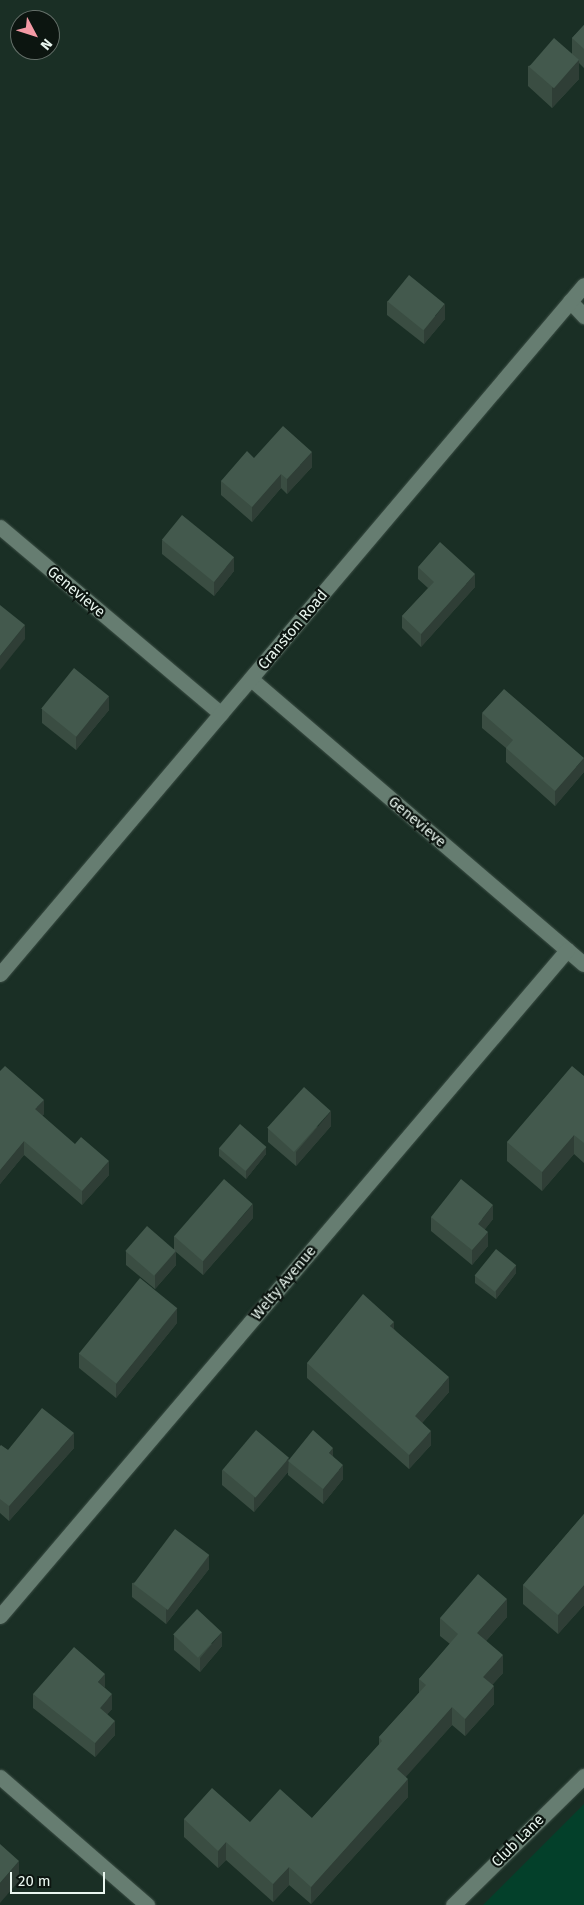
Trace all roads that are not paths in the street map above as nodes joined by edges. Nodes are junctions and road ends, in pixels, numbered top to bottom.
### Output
1 (584, 285) edge
2 (570, 300) junction
3 (584, 316) edge
4 (0, 527) edge
5 (251, 679) junction
6 (221, 714) junction
7 (567, 950) junction
8 (584, 964) edge
9 (0, 974) edge
10 (0, 1616) edge
11 (0, 1776) edge
12 (584, 1776) edge
13 (147, 1905) edge
14 (453, 1905) edge

1 - 2 street, Cranston Road
2 - 3 street
2 - 5 street, Cranston Road
4 - 6 street, Genevieve
5 - 6 street, Cranston Road
5 - 7 street, Genevieve
6 - 9 street, Cranston Road
7 - 8 street, Genevieve
7 - 10 street, Welty Avenue
11 - 13 street
12 - 14 street, Club Lane

